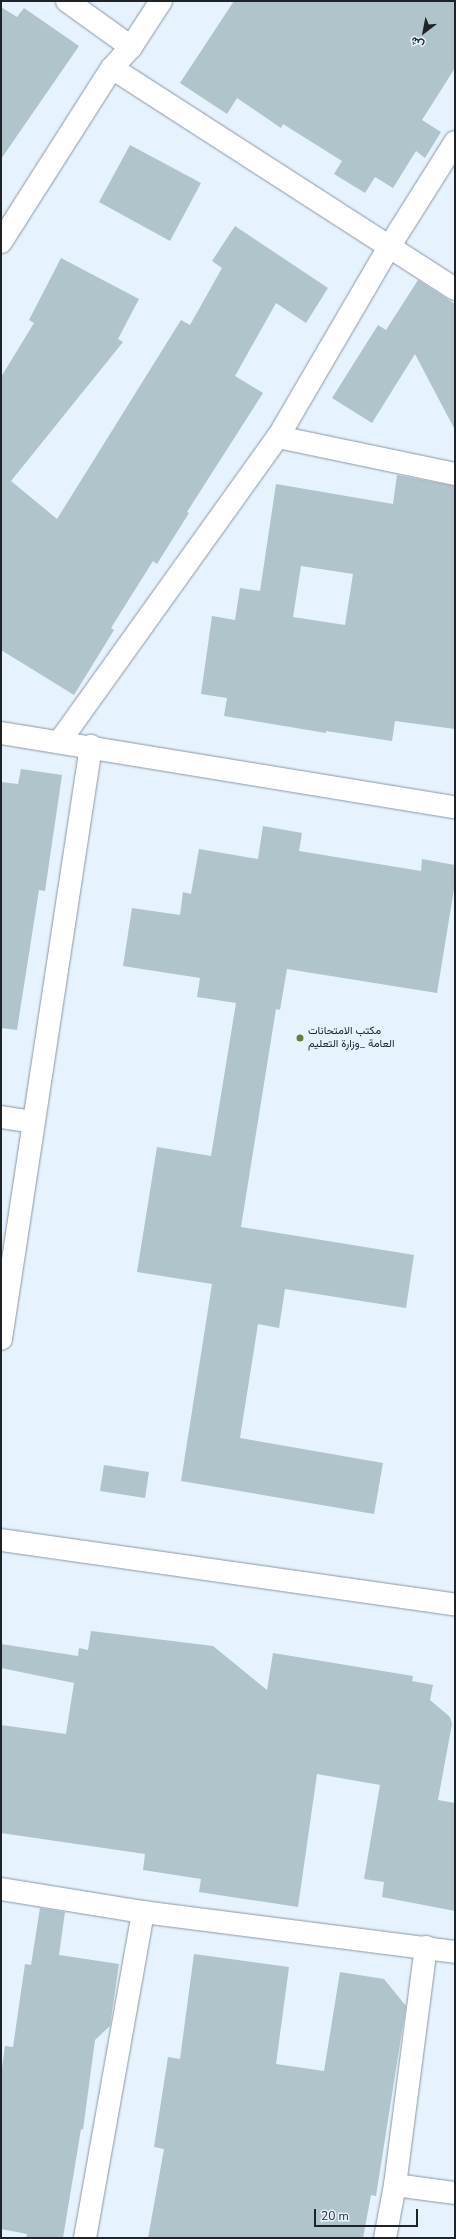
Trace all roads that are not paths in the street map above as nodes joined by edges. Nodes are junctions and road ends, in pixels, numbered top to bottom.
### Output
1 (67, 1) edge
2 (161, 1) edge
3 (131, 47) junction
4 (112, 68) junction
5 (455, 142) edge
6 (1, 242) edge
7 (389, 247) junction
8 (455, 288) edge
9 (278, 437) junction
10 (455, 474) edge
11 (1, 733) edge
12 (60, 741) junction
13 (91, 746) junction
14 (455, 807) edge
15 (1, 1117) edge
16 (34, 1122) junction
17 (1, 1339) edge
18 (1, 1540) edge
19 (455, 1605) edge
20 (1, 1889) edge
21 (143, 1912) junction
22 (426, 1947) junction
23 (455, 1952) edge
24 (395, 2185) junction
25 (455, 2193) edge
26 (85, 2238) edge
27 (385, 2238) edge

1 - 3 street
2 - 3 street
3 - 4 street
4 - 6 street
4 - 7 street
5 - 7 street
7 - 8 street
7 - 9 street
9 - 10 street
9 - 12 street
11 - 12 street
12 - 13 street
13 - 14 street
13 - 16 street
15 - 16 street
16 - 17 street
18 - 19 street
20 - 21 street
21 - 22 street
21 - 26 street
22 - 23 street
22 - 24 street
24 - 25 street
24 - 27 street

